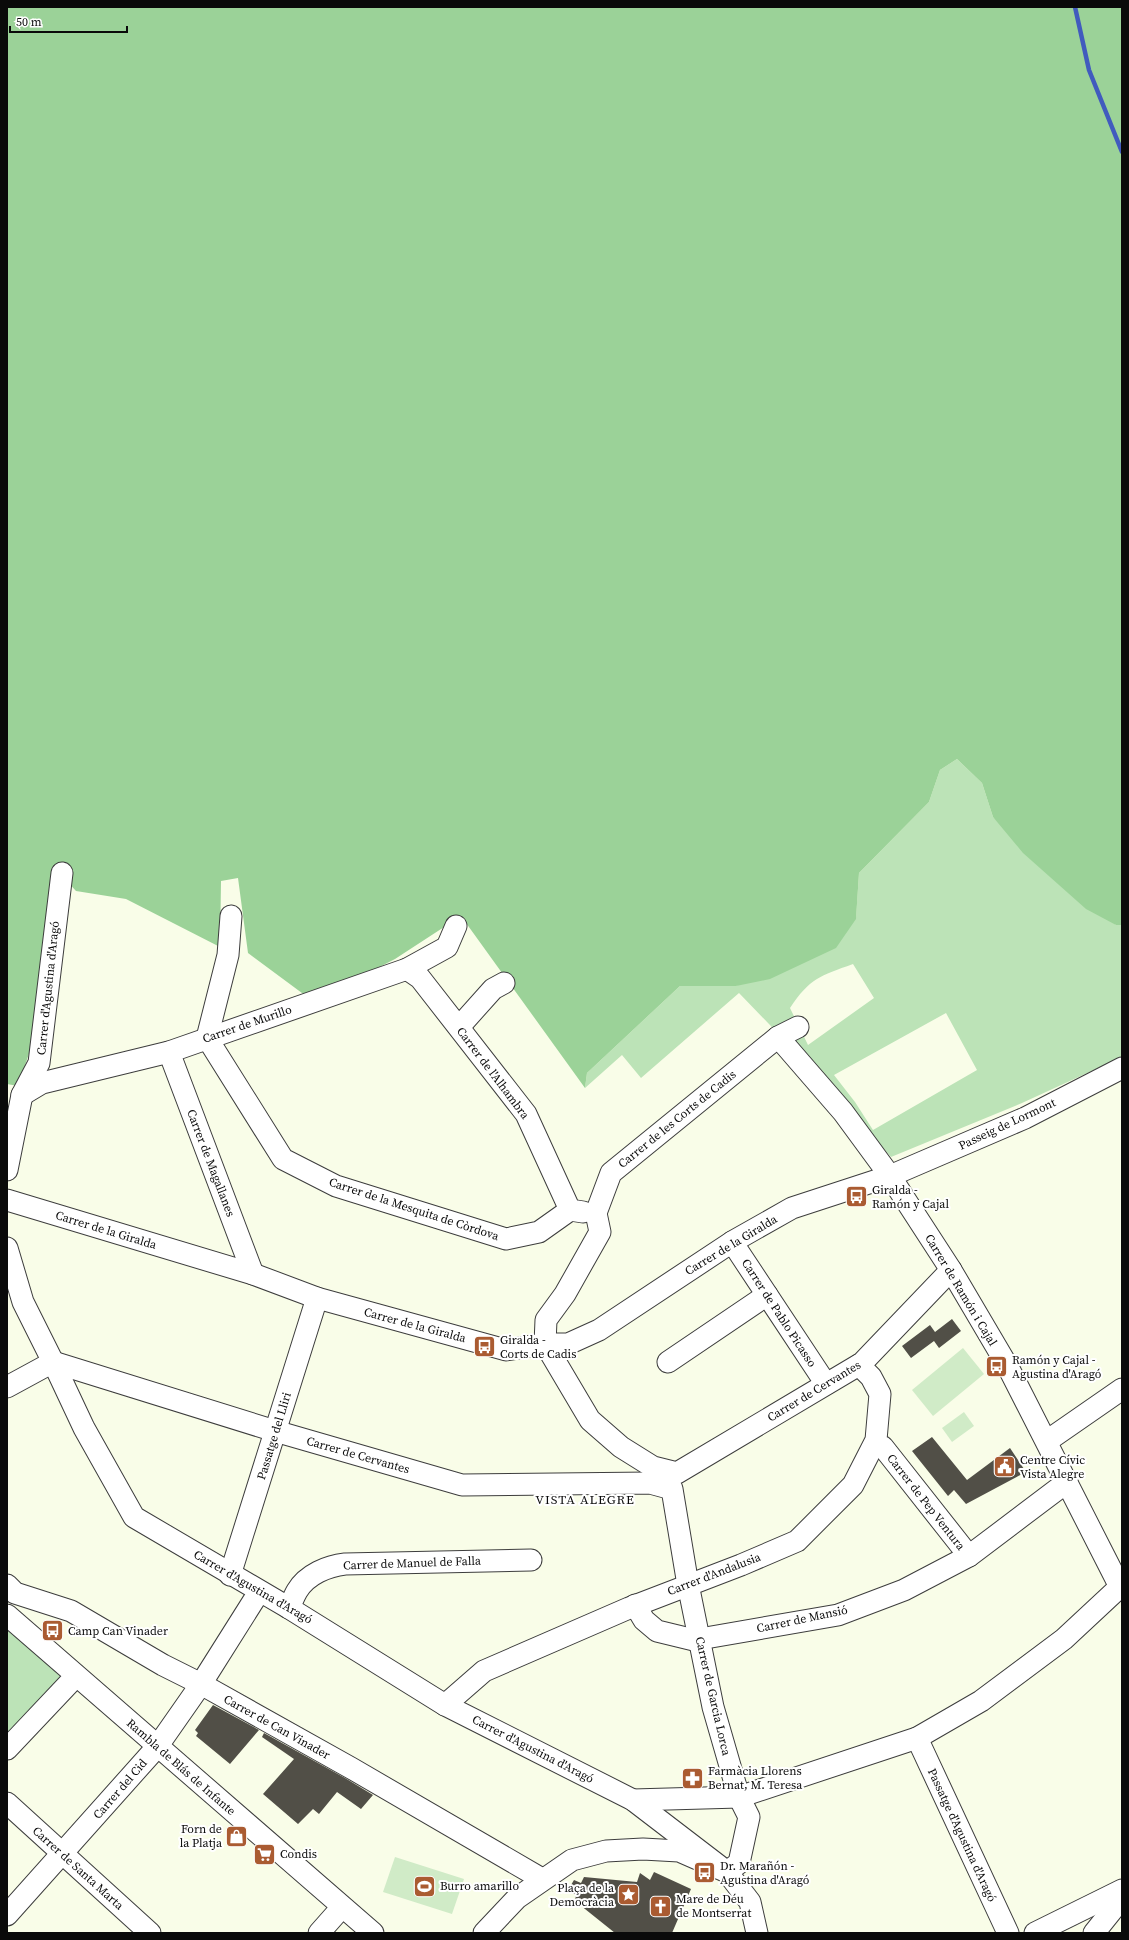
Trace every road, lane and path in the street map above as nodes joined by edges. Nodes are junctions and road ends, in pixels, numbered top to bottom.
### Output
1 (62, 873) dead end
2 (231, 916) dead end
3 (456, 926) dead end
4 (407, 970) junction
5 (504, 983) dead end
6 (459, 1027) junction
7 (798, 1027) dead end
8 (778, 1037) junction
9 (207, 1038) junction
10 (169, 1052) junction
11 (1122, 1068) edge
12 (14, 1093) edge
13 (7, 1170) edge
14 (890, 1176) junction
15 (7, 1200) edge
16 (570, 1210) junction
17 (596, 1213) junction
18 (732, 1242) junction
19 (7, 1248) edge
20 (951, 1270) junction
21 (253, 1274) junction
22 (767, 1295) junction
23 (317, 1298) junction
24 (545, 1344) junction
25 (53, 1362) junction
26 (668, 1362) dead end
27 (858, 1365) junction
28 (826, 1384) junction
29 (7, 1387) edge
30 (1122, 1389) edge
31 (275, 1431) junction
32 (1047, 1441) junction
33 (883, 1447) dead end
34 (674, 1481) junction
35 (1067, 1482) junction
36 (969, 1556) junction
37 (530, 1560) dead end
38 (230, 1575) junction
39 (7, 1585) edge
40 (1121, 1586) edge
41 (689, 1590) junction
42 (259, 1592) junction
43 (635, 1605) junction
44 (289, 1608) junction
45 (7, 1616) edge
46 (700, 1639) junction
47 (76, 1676) junction
48 (201, 1684) junction
49 (445, 1705) junction
50 (917, 1738) junction
51 (157, 1746) junction
52 (7, 1748) edge
53 (739, 1798) junction
54 (683, 1799) junction
55 (634, 1800) junction
56 (7, 1803) edge
57 (672, 1830) junction
58 (63, 1854) junction
59 (727, 1872) junction
60 (542, 1880) junction
61 (1122, 1890) edge
62 (1122, 1898) edge
63 (342, 1907) junction
64 (7, 1915) edge
65 (1100, 1930) edge
66 (150, 1933) edge
67 (319, 1933) edge
68 (373, 1933) edge
69 (484, 1933) edge
70 (757, 1933) edge
71 (1008, 1933) edge
72 (1035, 1933) edge

1 - 12 street, Carrer d'Agustina d'Aragó
2 - 9 street
3 - 4 street, Carrer de Murillo
4 - 6 street, Carrer de l'Alhambra
4 - 9 street, Carrer de Murillo
5 - 6 street
6 - 16 street, Carrer de l'Alhambra
7 - 8 street, Carrer de les Corts de Cadis
8 - 14 street, Carrer de Ramón i Cajal
8 - 17 street, Carrer de les Corts de Cadis
9 - 10 street, Carrer de Murillo
9 - 16 street, Carrer de la Mesquita de Còrdova
10 - 12 street, Carrer de Murillo
10 - 21 street, Carrer de Magallanes
11 - 14 street, Passeig de Lormont
12 - 13 street, Carrer d'Agustina d'Aragó
14 - 18 street, Carrer de la Giralda
14 - 20 street, Carrer de Ramón i Cajal
15 - 21 street, Carrer de la Giralda
16 - 17 street
17 - 24 street
18 - 22 street, Carrer de Pablo Picasso
18 - 24 street, Carrer de la Giralda
19 - 25 street, Carrer d'Agustina d'Aragó
20 - 27 street, Carrer de Cervantes
20 - 32 street, Carrer de Ramón i Cajal
21 - 23 street, Carrer de la Giralda
22 - 26 street
22 - 28 street, Carrer de Pablo Picasso
23 - 24 street, Carrer de la Giralda
23 - 31 street, Passatge del Lliri
24 - 34 street
25 - 29 street
25 - 31 street, Carrer de Cervantes
25 - 38 street, Carrer d'Agustina d'Aragó
27 - 28 street, Carrer de Cervantes
27 - 41 street, Carrer d'Andalusia
28 - 34 street, Carrer de Cervantes
30 - 32 street
31 - 34 street, Carrer de Cervantes
31 - 38 street, Passatge del Lliri
32 - 35 street, Carrer de Ramón i Cajal
33 - 36 street, Carrer de Pep Ventura
34 - 41 street, Carrer de Garcia Lorca
35 - 36 street, Carrer de Mansió
35 - 40 street, Carrer de Ramón i Cajal
36 - 46 street, Carrer de Mansió
37 - 44 street, Carrer de Manuel de Falla
38 - 42 street, Carrer d'Agustina d'Aragó
39 - 48 street, Carrer de Can Vinader
40 - 50 street, Carrer d'Agustina d'Aragó
41 - 43 street, Carrer d'Andalusia
41 - 46 street, Carrer de Garcia Lorca
42 - 44 street, Carrer d'Agustina d'Aragó
42 - 48 street, Carrer del Cid
43 - 46 street, Carrer de Mansió
43 - 49 street, Carrer d'Andalusia
44 - 49 street, Carrer d'Agustina d'Aragó
45 - 47 street, Rambla de Blás de Infante
46 - 53 street, Carrer de Garcia Lorca
47 - 51 street, Rambla de Blás de Infante
47 - 52 street
48 - 51 street, Carrer del Cid
48 - 60 street, Carrer de Can Vinader
49 - 55 street, Carrer d'Agustina d'Aragó
50 - 53 street, Carrer d'Agustina d'Aragó
50 - 71 street, Passatge d'Agustina d'Aragó
51 - 58 street, Carrer del Cid
51 - 63 street, Rambla de Blás de Infante
53 - 54 street, Carrer d'Agustina d'Aragó
53 - 59 street
54 - 55 street, Carrer d'Agustina d'Aragó
54 - 57 street
55 - 57 street, Carrer d'Agustina d'Aragó
56 - 58 street, Carrer de Santa Marta
57 - 59 street, Carrer d'Agustina d'Aragó
58 - 64 street, Carrer del Cid
58 - 66 street, Carrer de Santa Marta
59 - 60 street
59 - 70 street
60 - 69 street
61 - 72 street
62 - 65 street
63 - 67 street
63 - 68 street, Rambla de Blás de Infante

